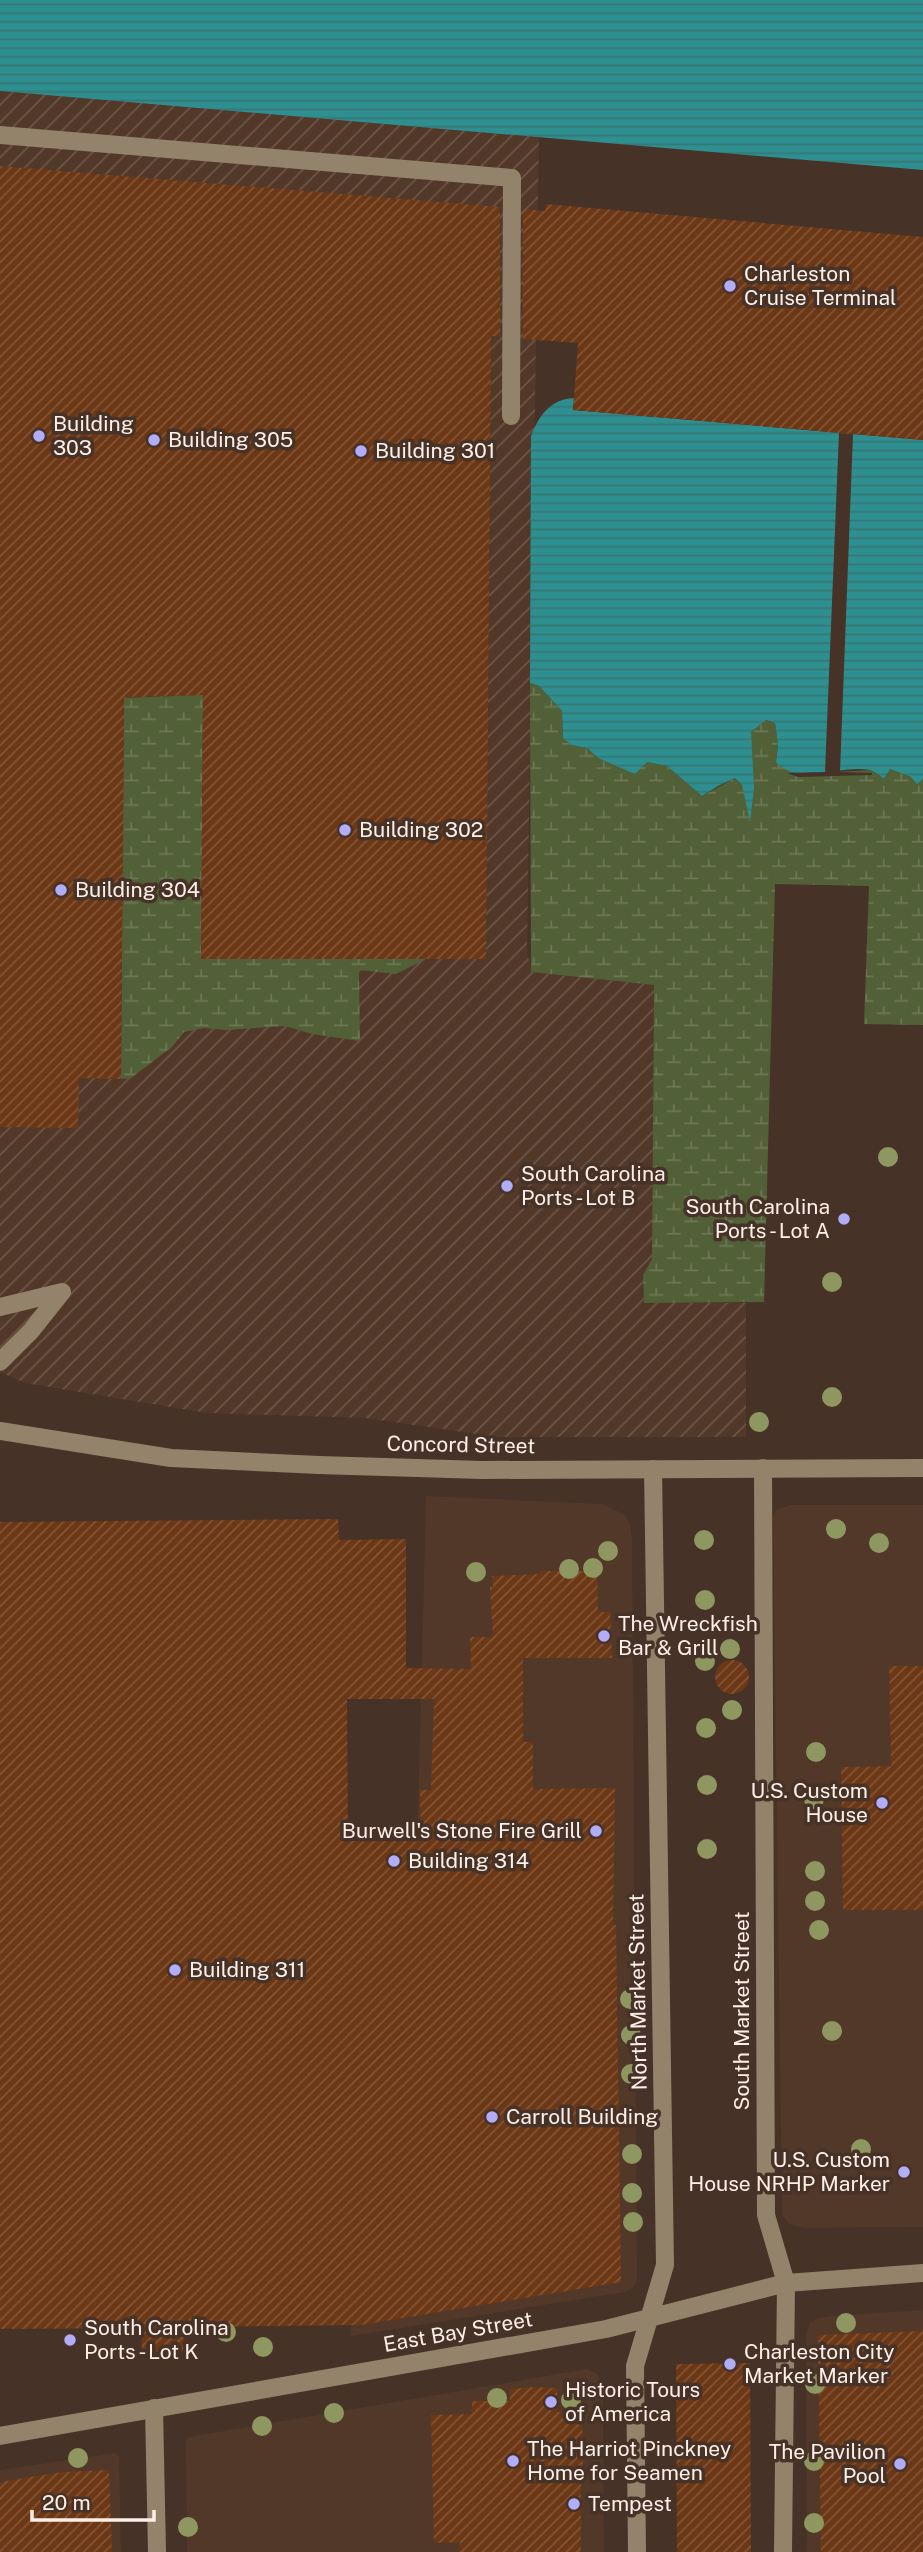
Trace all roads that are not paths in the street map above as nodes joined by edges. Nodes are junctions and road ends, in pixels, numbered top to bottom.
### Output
1 (0, 135) edge
2 (511, 416) dead end
3 (0, 1307) edge
4 (0, 1362) edge
5 (0, 1431) edge
6 (763, 1468) junction
7 (923, 1468) edge
8 (653, 1469) junction
9 (923, 2273) edge
10 (786, 2283) junction
11 (650, 2318) junction
12 (154, 2408) junction
13 (0, 2436) edge
14 (157, 2552) edge
15 (636, 2552) edge
16 (783, 2552) edge

1 - 2 street
3 - 4 street
5 - 8 street, Concord Street
6 - 7 street, Concord Street
6 - 8 street, Concord Street
6 - 10 street, South Market Street
8 - 11 street, North Market Street
9 - 10 street, East Bay Street
10 - 11 street, East Bay Street
10 - 16 street, South Market Street
11 - 12 street, East Bay Street
11 - 15 street, North Market Street
12 - 13 street, East Bay Street
12 - 14 street

